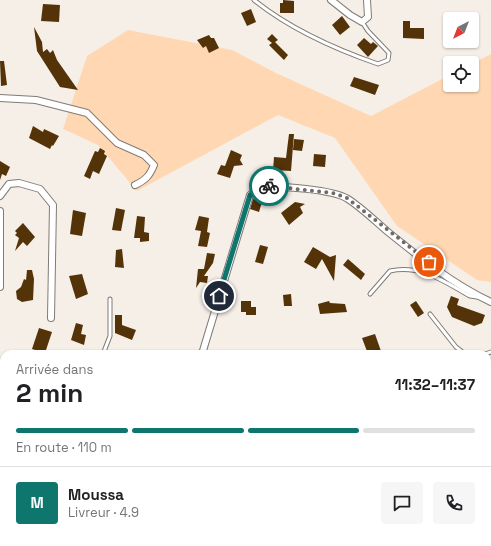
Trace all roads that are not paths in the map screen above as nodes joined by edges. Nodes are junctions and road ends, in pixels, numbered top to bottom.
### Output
1 (254, 0) edge
2 (331, 0) edge
3 (367, 0) edge
4 (362, 22) junction
5 (0, 98) edge
6 (135, 184) dead end
7 (0, 196) edge
8 (0, 211) edge
9 (0, 287) edge
10 (370, 294) dead end
11 (481, 297) junction
12 (110, 299) dead end
13 (491, 302) edge
14 (430, 314) dead end
15 (51, 318) dead end
16 (105, 350) edge
17 (203, 350) edge
18 (460, 350) edge

1 - 4 lane
2 - 4 street
3 - 4 street
5 - 6 street
7 - 15 street
8 - 9 street
10 - 11 lane
11 - 13 street
11 - 17 street
12 - 16 lane
14 - 18 lane

